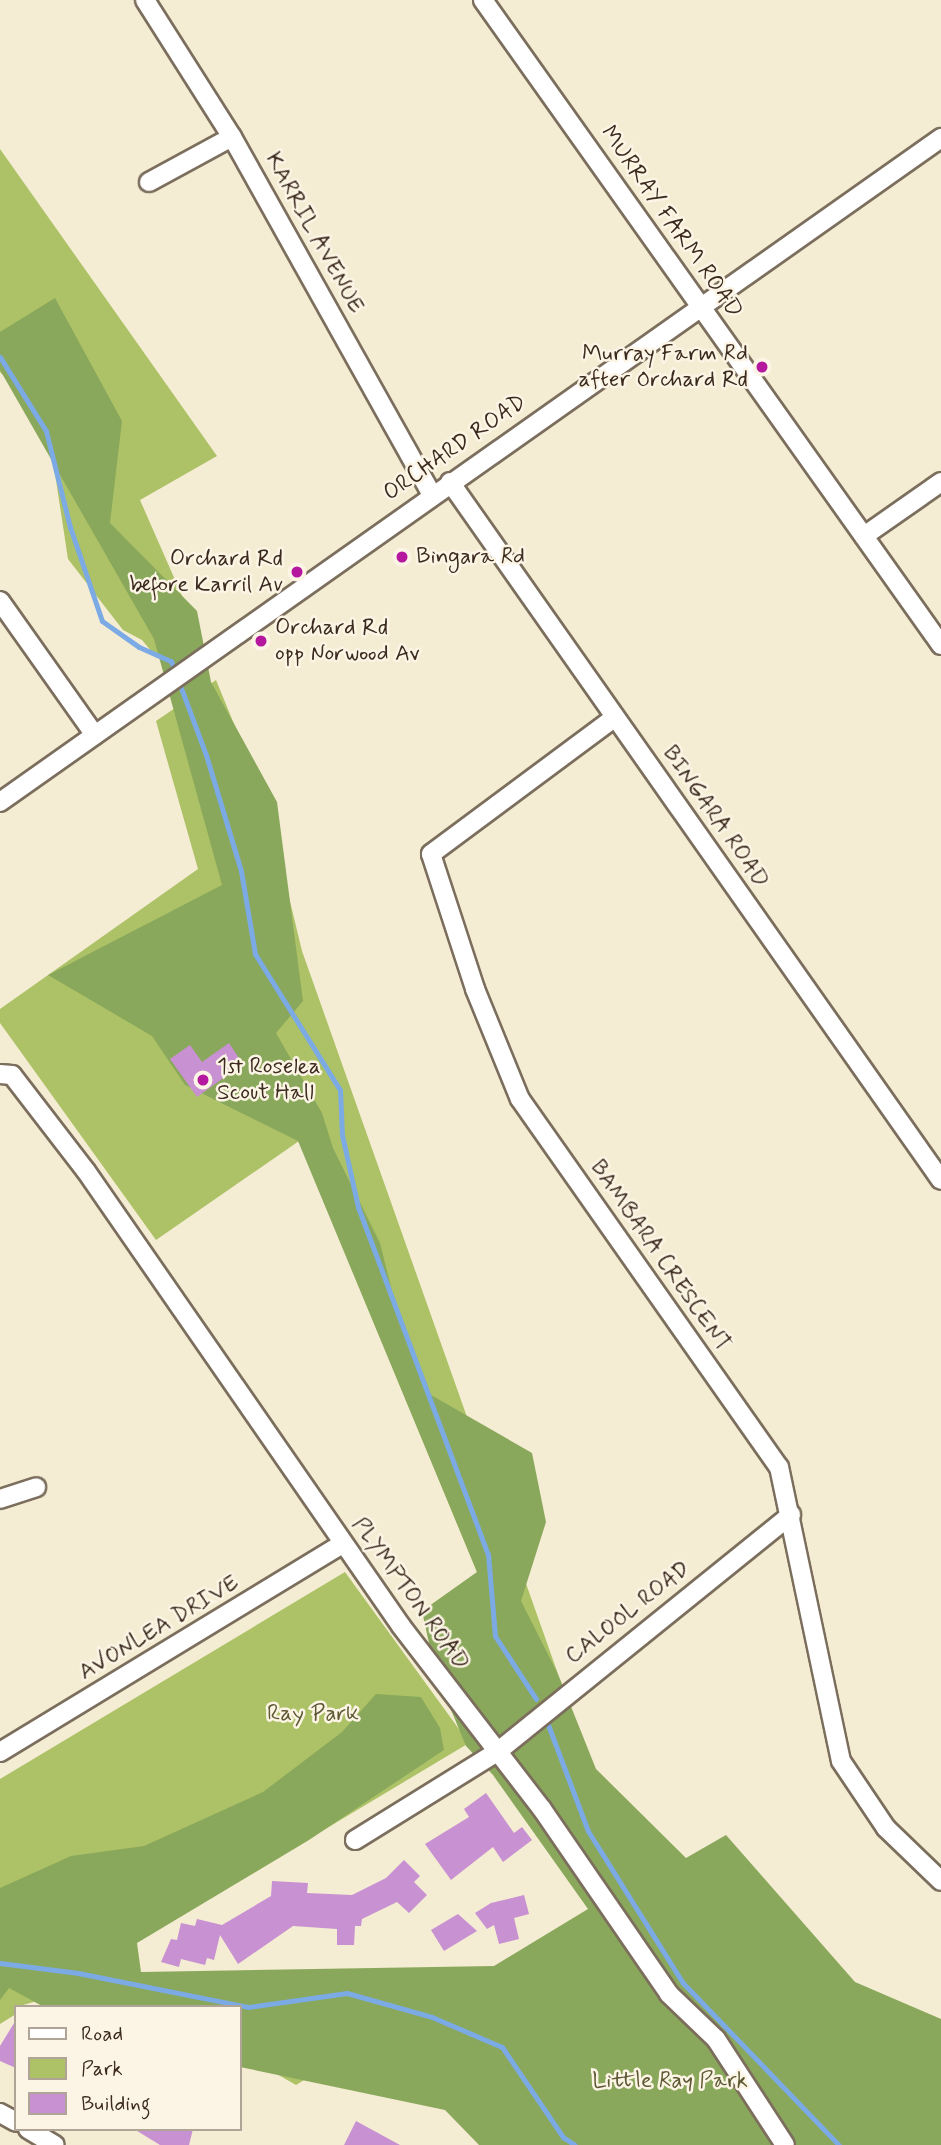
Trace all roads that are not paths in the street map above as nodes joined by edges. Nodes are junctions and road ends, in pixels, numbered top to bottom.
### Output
1 (145, 0) edge
2 (482, 0) edge
3 (232, 137) junction
4 (941, 138) edge
5 (149, 182) dead end
6 (701, 306) junction
7 (450, 482) junction
8 (941, 482) edge
9 (432, 495) junction
10 (864, 536) junction
11 (0, 601) edge
12 (941, 645) edge
13 (614, 718) junction
14 (95, 735) junction
15 (0, 802) edge
16 (0, 1074) edge
17 (941, 1180) edge
18 (36, 1487) dead end
19 (0, 1499) edge
20 (791, 1515) junction
21 (342, 1544) junction
22 (0, 1752) edge
23 (497, 1752) junction
24 (355, 1840) dead end
25 (941, 1881) edge
26 (31, 2131) edge
27 (55, 2145) edge
28 (785, 2145) edge

1 - 3 street, KARRIL AVENUE
2 - 6 street, MURRAY FARM ROAD
3 - 5 street
3 - 9 street, KARRIL AVENUE
4 - 6 street, ORCHARD ROAD
6 - 7 street, ORCHARD ROAD
6 - 10 street, MURRAY FARM ROAD
7 - 9 street, ORCHARD ROAD
7 - 13 street, BINGARA ROAD
8 - 10 street
9 - 14 street, ORCHARD ROAD
10 - 12 street, MURRAY FARM ROAD
11 - 14 street
13 - 17 street, BINGARA ROAD
13 - 20 street, BAMBARA CRESCENT
14 - 15 street, ORCHARD ROAD
16 - 21 street, PLYMPTON ROAD
18 - 19 street
20 - 23 street, CALOOL ROAD
20 - 25 street, BAMBARA CRESCENT
21 - 22 street, AVONLEA DRIVE
21 - 23 street, PLYMPTON ROAD
23 - 24 street, CALOOL ROAD
23 - 28 street, PLYMPTON ROAD
26 - 27 street

